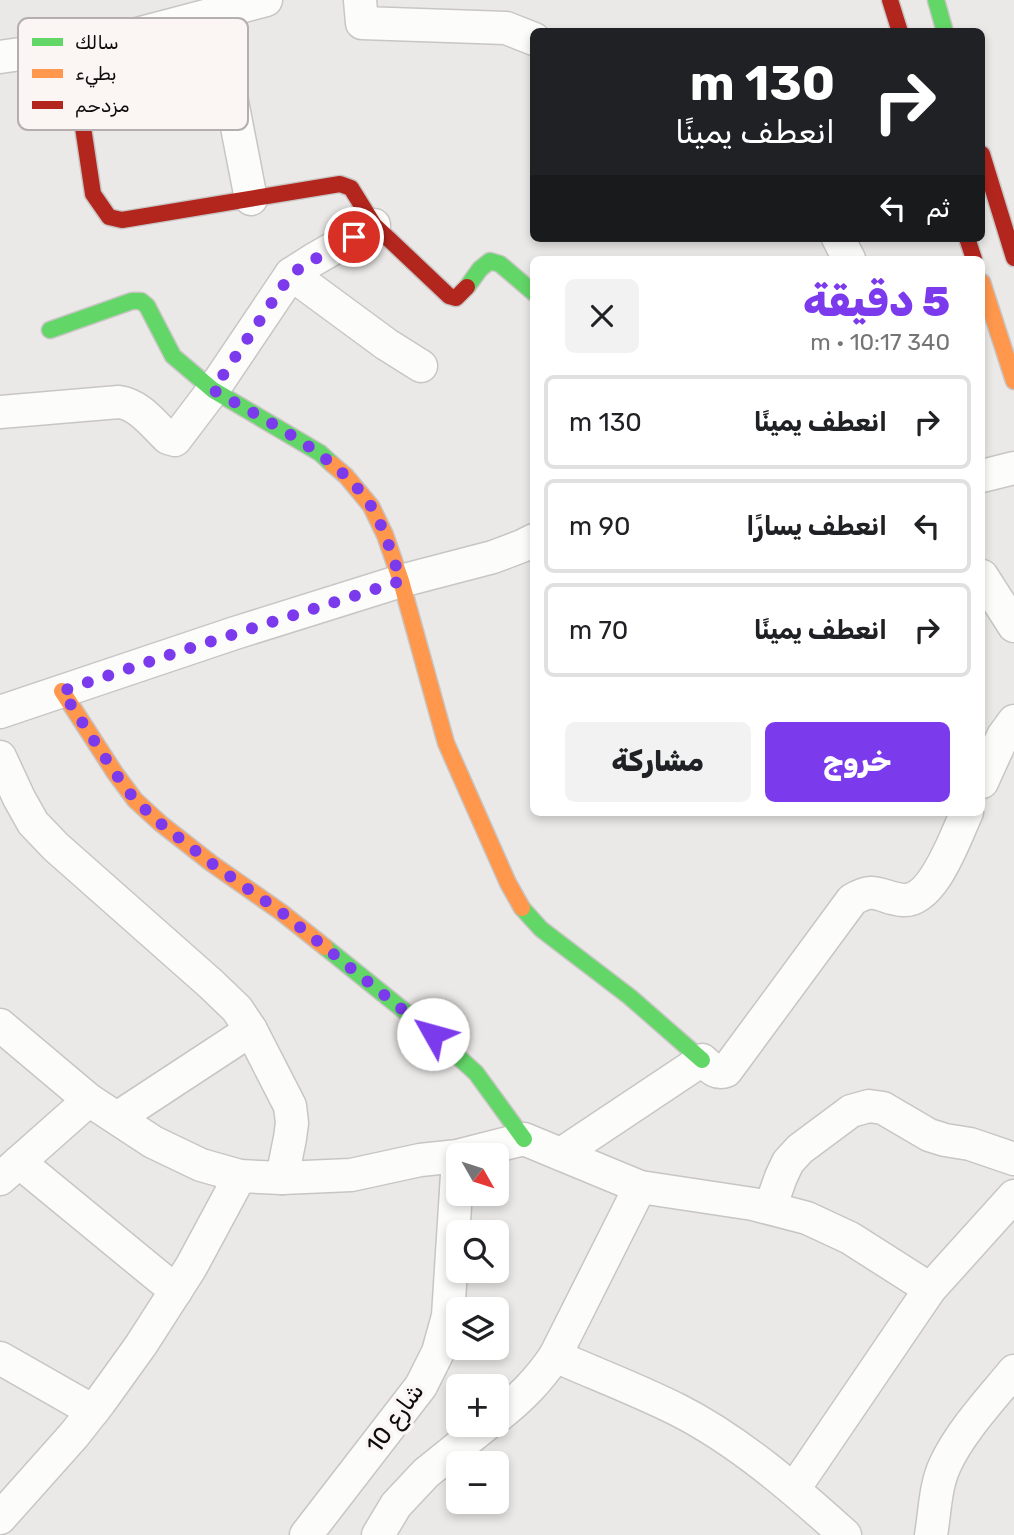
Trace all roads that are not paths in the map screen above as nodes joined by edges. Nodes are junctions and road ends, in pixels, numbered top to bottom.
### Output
1 (266, 0) edge
2 (387, 0) edge
3 (890, 0) edge
4 (936, 0) edge
5 (361, 11) edge
6 (215, 14) junction
7 (200, 18) edge
8 (216, 18) edge
9 (899, 28) edge
10 (944, 28) edge
11 (530, 38) edge
12 (18, 54) edge
13 (0, 57) edge
14 (83, 130) edge
15 (238, 130) edge
16 (985, 162) edge
17 (251, 199) junction
18 (1008, 219) edge
19 (374, 225) junction
20 (1014, 258) edge
21 (291, 274) junction
22 (530, 290) edge
23 (985, 291) edge
24 (50, 330) dead end
25 (421, 366) dead end
26 (1014, 381) edge
27 (213, 390) junction
28 (0, 412) edge
29 (1014, 468) edge
30 (985, 476) edge
31 (530, 542) edge
32 (401, 581) junction
33 (985, 581) edge
34 (1014, 626) edge
35 (62, 691) junction
36 (0, 712) edge
37 (1014, 721) edge
38 (0, 757) edge
39 (985, 775) edge
40 (965, 816) edge
41 (0, 1025) edge
42 (251, 1030) junction
43 (702, 1060) junction
44 (89, 1100) junction
45 (117, 1118) junction
46 (524, 1139) junction
47 (509, 1143) edge
48 (561, 1154) junction
49 (446, 1158) edge
50 (1014, 1158) edge
51 (10, 1170) edge
52 (240, 1176) junction
53 (282, 1178) junction
54 (640, 1187) junction
55 (1014, 1196) edge
56 (456, 1206) edge
57 (770, 1208) junction
58 (930, 1289) junction
59 (176, 1291) junction
60 (555, 1356) junction
61 (0, 1358) edge
62 (1014, 1371) edge
63 (509, 1407) edge
64 (93, 1411) junction
65 (471, 1437) edge
66 (794, 1489) junction
67 (0, 1518) edge
68 (306, 1535) edge
69 (378, 1535) edge
70 (845, 1535) edge
71 (931, 1535) edge

1 - 6 street
2 - 5 street
3 - 9 street
4 - 10 street
5 - 11 street
6 - 7 street
6 - 8 street
12 - 13 street
14 - 17 street
15 - 17 street
16 - 18 street
17 - 19 street
18 - 20 street
19 - 21 street
19 - 22 street
21 - 25 street
21 - 27 street
23 - 26 street
24 - 27 street
27 - 28 street
27 - 32 street
29 - 30 street
31 - 32 street
32 - 35 street
32 - 43 street
33 - 34 street
35 - 36 street
35 - 46 street
37 - 39 street
38 - 42 street
40 - 43 street
41 - 44 street
42 - 45 street
42 - 53 street
43 - 48 street
44 - 45 street
44 - 51 street
45 - 52 street
46 - 47 street
46 - 48 street
48 - 54 street
49 - 53 street
50 - 57 street
51 - 59 street
52 - 53 street
52 - 59 street
54 - 57 street
54 - 60 street
55 - 58 street
56 - 68 street, شارع 10
57 - 58 street
58 - 66 street
59 - 64 street
60 - 63 street
60 - 66 street
61 - 64 street
62 - 71 street
64 - 67 street
65 - 69 street
66 - 70 street

